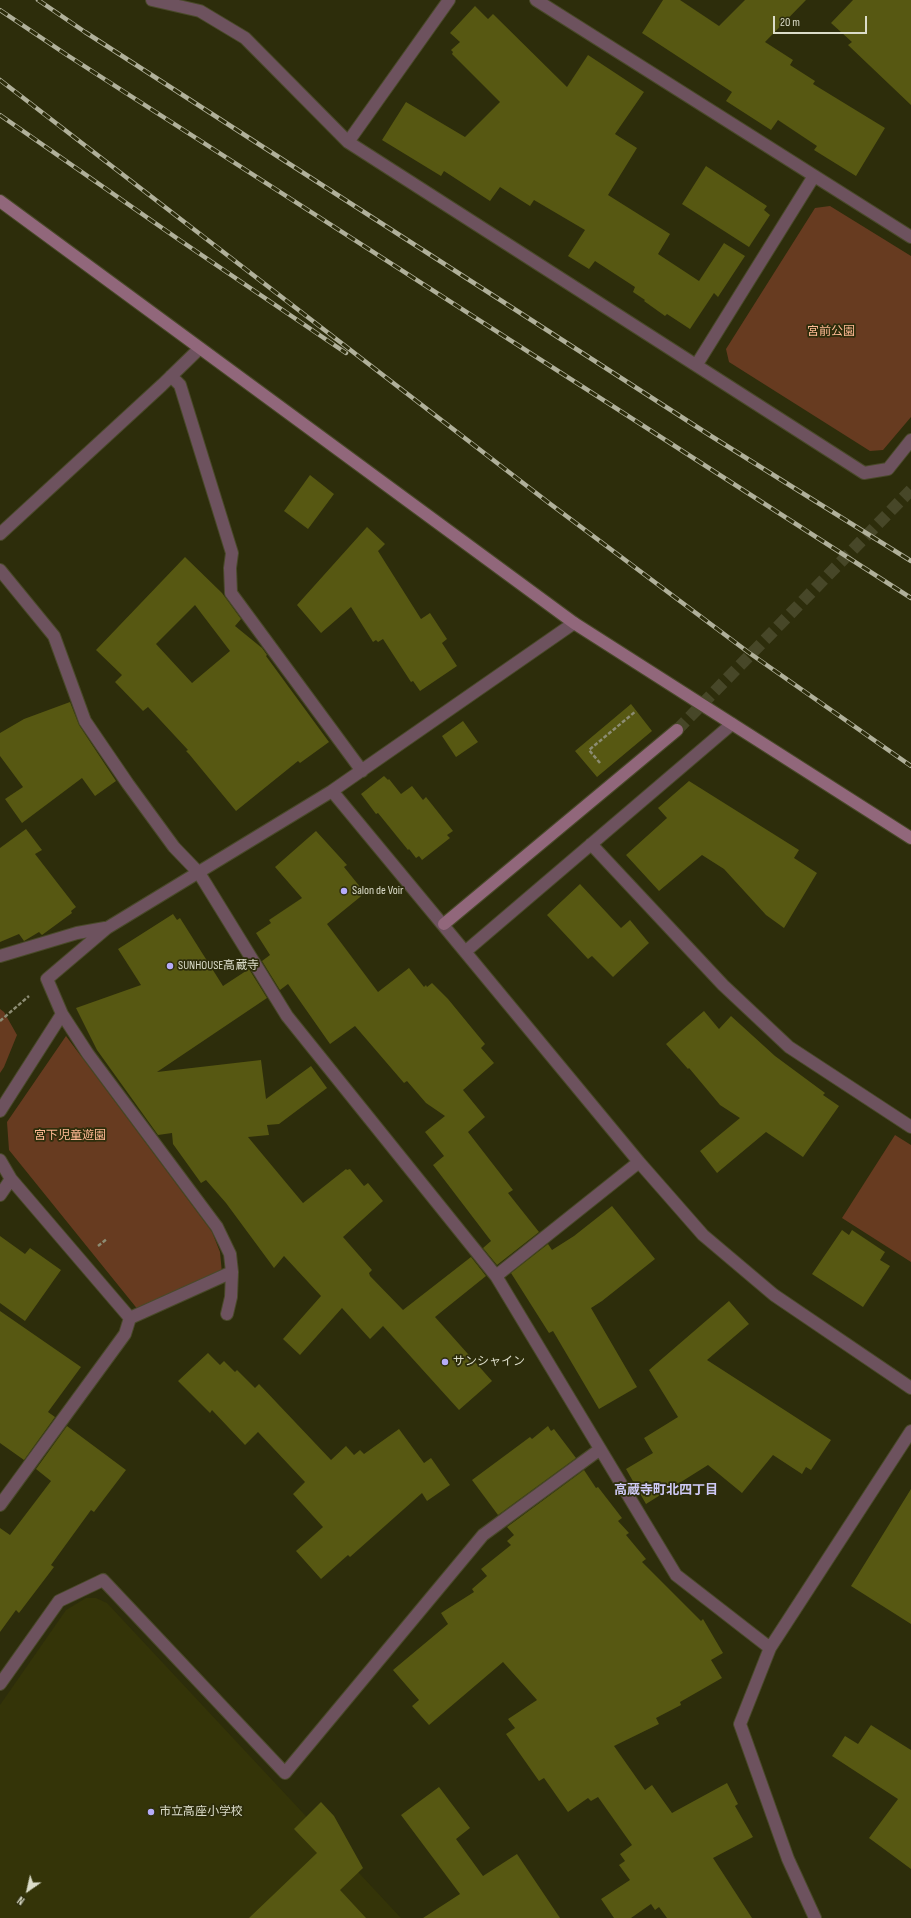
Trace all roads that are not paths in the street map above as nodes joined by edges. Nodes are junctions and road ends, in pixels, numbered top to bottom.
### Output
1 (152, 0) edge
2 (449, 0) edge
3 (536, 0) edge
4 (348, 142) junction
5 (814, 176) junction
6 (0, 201) edge
7 (911, 237) edge
8 (198, 349) junction
9 (697, 364) junction
10 (172, 376) junction
11 (911, 440) edge
12 (0, 534) edge
13 (0, 570) edge
14 (574, 623) junction
15 (732, 724) junction
16 (677, 730) tunnel mouth
17 (362, 771) junction
18 (332, 791) junction
19 (911, 838) edge
20 (592, 844) junction
21 (199, 873) junction
22 (444, 924) junction
23 (107, 928) junction
24 (466, 951) junction
25 (0, 956) edge
26 (62, 1014) junction
27 (0, 1111) edge
28 (911, 1127) edge
29 (0, 1160) edge
30 (639, 1162) junction
31 (11, 1180) junction
32 (0, 1194) edge
33 (232, 1272) junction
34 (496, 1276) junction
35 (227, 1314) dead end
36 (130, 1318) junction
37 (911, 1388) edge
38 (911, 1430) edge
39 (599, 1450) junction
40 (0, 1505) edge
41 (770, 1648) junction
42 (0, 1684) edge
43 (815, 1918) edge

1 - 4 street
2 - 4 street
3 - 5 street
4 - 9 street
5 - 7 street
5 - 9 street
6 - 8 street
8 - 10 street
8 - 14 street
9 - 11 street
10 - 12 street
10 - 17 street
13 - 21 street
14 - 15 street
14 - 17 street
15 - 19 street
15 - 20 street
16 - 22 street
17 - 18 street
18 - 21 street
18 - 22 street
20 - 24 street
20 - 28 street
21 - 23 street
21 - 34 street
22 - 24 street
23 - 25 street
23 - 26 street
24 - 30 street
26 - 27 street
26 - 33 street
29 - 31 street
30 - 34 street
30 - 37 street
31 - 32 street
31 - 36 street
33 - 35 street
33 - 36 street
34 - 39 street
36 - 40 street
38 - 41 street
39 - 41 street
39 - 42 street
41 - 43 street

